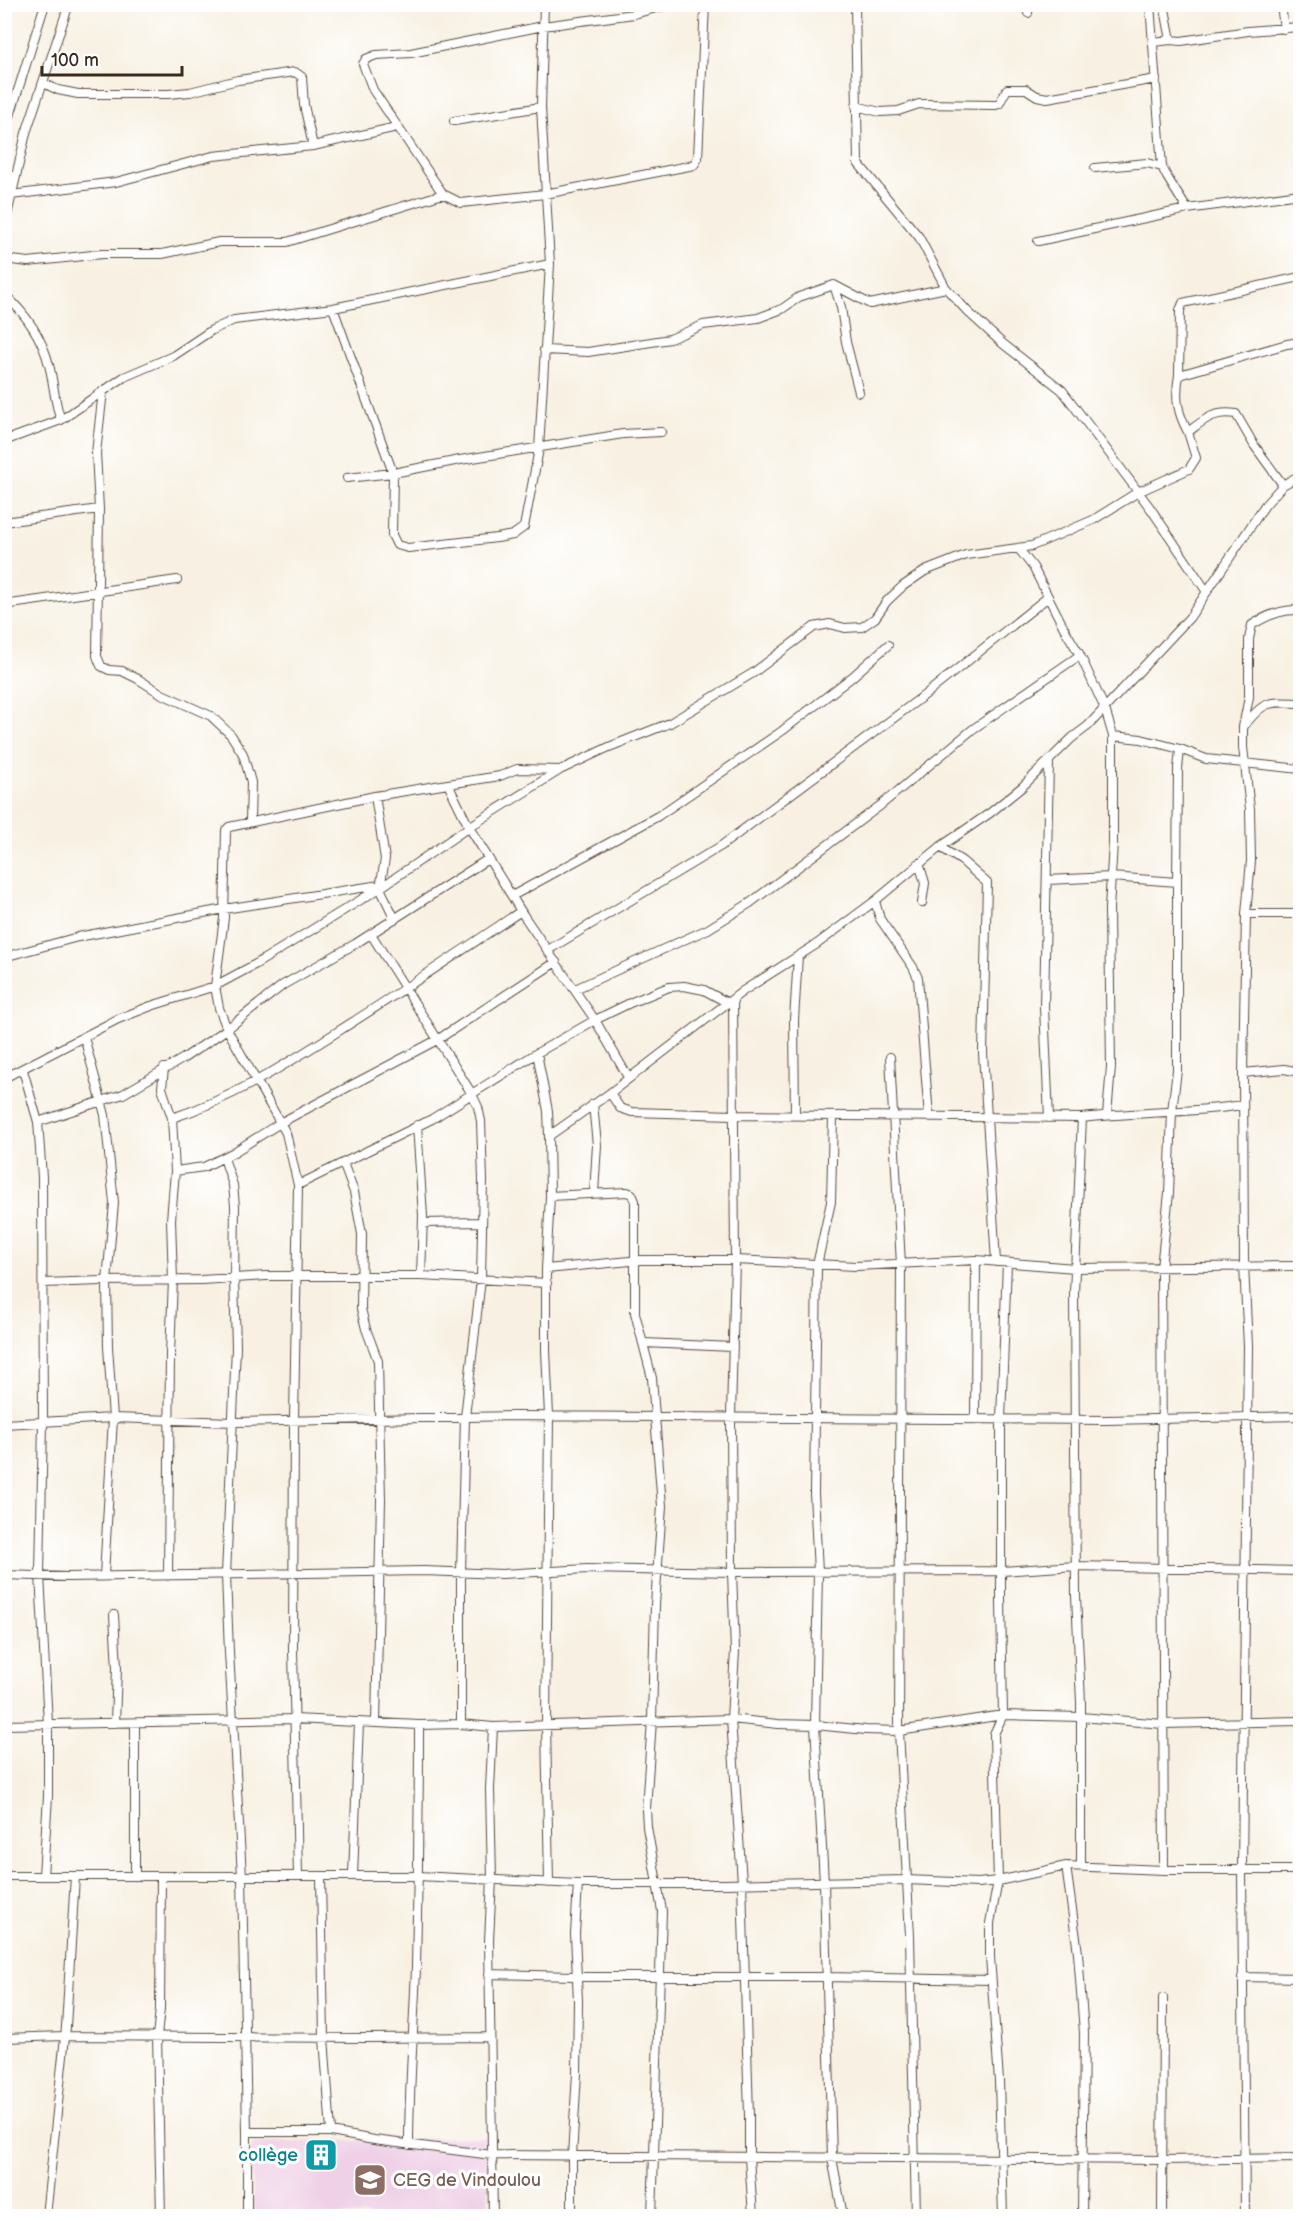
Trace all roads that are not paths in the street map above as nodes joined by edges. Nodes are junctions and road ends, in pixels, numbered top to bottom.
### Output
1 (45, 4) edge
2 (69, 4) edge
3 (544, 4) edge
4 (671, 4) edge
5 (705, 4) edge
6 (855, 4) edge
7 (1150, 4) edge
8 (1164, 4) edge
9 (1281, 4) edge
10 (543, 26) junction
11 (1300, 27) edge
12 (1284, 29) junction
13 (1171, 40) junction
14 (1153, 42) junction
15 (1156, 79) junction
16 (43, 83) junction
17 (856, 106) junction
18 (541, 107) junction
19 (454, 121) dead end
20 (397, 127) junction
21 (4, 135) edge
22 (313, 146) junction
23 (1162, 167) junction
24 (1095, 168) dead end
25 (443, 194) junction
26 (545, 194) junction
27 (1300, 194) edge
28 (11, 195) junction
29 (1187, 209) junction
30 (4, 228) edge
31 (1038, 241) dead end
32 (4, 259) edge
33 (550, 264) junction
34 (1300, 277) edge
35 (834, 285) junction
36 (946, 288) junction
37 (4, 294) edge
38 (333, 308) junction
39 (1300, 342) edge
40 (544, 350) junction
41 (1179, 375) junction
42 (103, 391) junction
43 (859, 392) dead end
44 (62, 420) junction
45 (662, 432) dead end
46 (1188, 432) junction
47 (4, 441) edge
48 (539, 449) junction
49 (393, 473) junction
50 (1300, 475) edge
51 (347, 478) dead end
52 (1283, 485) junction
53 (1138, 492) junction
54 (99, 509) junction
55 (4, 522) edge
56 (1018, 548) junction
57 (177, 580) dead end
58 (1207, 592) junction
59 (98, 593) junction
60 (1048, 597) junction
61 (4, 605) edge
62 (1300, 610) edge
63 (888, 645) dead end
64 (1080, 655) junction
65 (1300, 703) edge
66 (1105, 709) junction
67 (1243, 727) junction
68 (1113, 736) junction
69 (1180, 749) junction
70 (1049, 761) junction
71 (1244, 764) junction
72 (1300, 769) edge
73 (560, 770) junction
74 (448, 784) junction
75 (375, 796) junction
76 (250, 822) junction
77 (468, 827) junction
78 (940, 847) junction
79 (488, 859) junction
80 (919, 863) junction
81 (1111, 877) junction
82 (1047, 880) junction
83 (1177, 882) junction
84 (380, 887) junction
85 (512, 896) junction
86 (875, 901) junction
87 (922, 903) dead end
88 (224, 909) junction
89 (521, 911) junction
90 (1246, 914) junction
91 (1300, 914) edge
92 (395, 918) junction
93 (371, 934) junction
94 (548, 950) junction
95 (798, 956) junction
96 (4, 957) edge
97 (556, 962) junction
98 (215, 986) junction
99 (405, 989) junction
100 (575, 989) junction
101 (730, 1001) junction
102 (595, 1020) junction
103 (227, 1029) junction
104 (84, 1037) junction
105 (437, 1040) junction
106 (537, 1053) junction
107 (890, 1057) dead end
108 (164, 1068) junction
109 (23, 1070) junction
110 (1300, 1072) edge
111 (1243, 1073) junction
112 (628, 1077) junction
113 (4, 1078) edge
114 (257, 1082) junction
115 (610, 1093) junction
116 (471, 1094) junction
117 (103, 1102) junction
118 (593, 1104) junction
119 (1243, 1105) junction
120 (1173, 1111) junction
121 (734, 1115) junction
122 (795, 1115) junction
123 (1107, 1115) junction
124 (833, 1116) junction
125 (892, 1116) junction
126 (929, 1117) junction
127 (987, 1117) junction
128 (172, 1118) junction
129 (1049, 1118) junction
130 (1082, 1118) junction
131 (38, 1122) junction
132 (280, 1123) junction
133 (417, 1125) junction
134 (549, 1136) junction
135 (224, 1158) junction
136 (344, 1163) junction
137 (175, 1171) junction
138 (298, 1185) junction
139 (594, 1193) junction
140 (549, 1196) junction
141 (482, 1222) junction
142 (423, 1223) junction
143 (735, 1260) junction
144 (976, 1260) junction
145 (635, 1261) junction
146 (996, 1262) junction
147 (1007, 1263) junction
148 (817, 1265) junction
149 (901, 1265) junction
150 (1244, 1265) junction
151 (1300, 1266) edge
152 (1075, 1268) junction
153 (1161, 1268) junction
154 (546, 1269) junction
155 (421, 1276) junction
156 (297, 1277) junction
157 (361, 1277) junction
158 (234, 1279) junction
159 (482, 1279) junction
160 (173, 1280) junction
161 (106, 1281) junction
162 (43, 1283) junction
163 (547, 1283) junction
164 (644, 1343) junction
165 (733, 1347) junction
166 (549, 1416) junction
167 (1300, 1416) edge
168 (465, 1417) junction
169 (654, 1417) junction
170 (731, 1417) junction
171 (113, 1418) junction
172 (814, 1418) junction
173 (899, 1418) junction
174 (1247, 1418) junction
175 (381, 1419) junction
176 (975, 1419) junction
177 (1001, 1419) junction
178 (1161, 1419) junction
179 (294, 1420) junction
180 (1075, 1420) junction
181 (43, 1421) junction
182 (170, 1421) junction
183 (234, 1422) junction
184 (4, 1424) edge
185 (1076, 1566) junction
186 (1162, 1567) junction
187 (1245, 1569) junction
188 (1300, 1570) edge
189 (548, 1571) junction
190 (658, 1571) junction
191 (379, 1572) junction
192 (461, 1572) junction
193 (732, 1572) junction
194 (818, 1572) junction
195 (900, 1572) junction
196 (1002, 1572) junction
197 (295, 1574) junction
198 (4, 1575) edge
199 (40, 1575) junction
200 (226, 1575) junction
201 (104, 1576) junction
202 (168, 1576) junction
203 (114, 1614) dead end
204 (1004, 1715) junction
205 (1081, 1717) junction
206 (232, 1719) junction
207 (294, 1719) junction
208 (731, 1719) junction
209 (652, 1720) junction
210 (1300, 1721) edge
211 (359, 1722) junction
212 (1243, 1722) junction
213 (115, 1723) junction
214 (135, 1723) junction
215 (376, 1723) junction
216 (48, 1724) junction
217 (461, 1724) junction
218 (546, 1724) junction
219 (1163, 1724) junction
220 (4, 1725) edge
221 (419, 1725) junction
222 (815, 1725) junction
223 (493, 1727) junction
224 (899, 1731) junction
225 (1066, 1866) junction
226 (1082, 1866) junction
227 (1164, 1870) junction
228 (1300, 1870) edge
229 (1242, 1871) junction
230 (4, 1876) edge
231 (43, 1876) junction
232 (75, 1876) junction
233 (135, 1876) junction
234 (161, 1876) junction
235 (242, 1876) junction
236 (298, 1876) junction
237 (321, 1876) junction
238 (353, 1876) junction
239 (418, 1876) junction
240 (492, 1879) junction
241 (907, 1880) junction
242 (998, 1881) junction
243 (742, 1882) junction
244 (824, 1882) junction
245 (549, 1883) junction
246 (658, 1883) junction
247 (578, 1884) junction
248 (489, 1974) junction
249 (577, 1976) junction
250 (659, 1976) junction
251 (745, 1976) junction
252 (826, 1977) junction
253 (1242, 1977) junction
254 (1300, 1978) edge
255 (910, 1980) junction
256 (991, 1980) junction
257 (1163, 1998) dead end
258 (66, 2036) junction
259 (157, 2036) junction
260 (245, 2037) junction
261 (413, 2037) junction
262 (490, 2037) junction
263 (4, 2038) edge
264 (324, 2038) junction
265 (247, 2132) junction
266 (331, 2132) junction
267 (409, 2145) junction
268 (492, 2155) junction
269 (572, 2156) junction
270 (654, 2156) junction
271 (748, 2157) junction
272 (832, 2158) junction
273 (914, 2158) junction
274 (1000, 2158) junction
275 (1244, 2158) junction
276 (1300, 2158) edge
277 (1083, 2159) junction
278 (1162, 2160) junction
279 (46, 2217) edge
280 (161, 2217) edge
281 (247, 2217) edge
282 (493, 2217) edge
283 (572, 2217) edge
284 (652, 2217) edge
285 (753, 2217) edge
286 (843, 2217) edge
287 (916, 2217) edge
288 (1003, 2217) edge
289 (1082, 2217) edge
290 (1162, 2217) edge
291 (1245, 2217) edge

1 - 21 street
2 - 16 street
3 - 10 street
4 - 10 street
5 - 26 street
6 - 17 street
7 - 14 street
8 - 13 street
9 - 12 street
10 - 18 street
10 - 20 street
11 - 12 street
12 - 13 street
13 - 14 street
14 - 15 street
15 - 17 street
15 - 23 street
16 - 22 street
16 - 28 street
17 - 36 street
18 - 19 street
18 - 26 street
20 - 22 street
20 - 25 street
22 - 28 street
23 - 24 street
23 - 29 street
25 - 26 street
25 - 32 street
26 - 33 street
27 - 29 street
28 - 30 street
29 - 31 street
33 - 38 street
33 - 40 street
34 - 41 street
35 - 36 street
35 - 40 street
35 - 43 street
36 - 53 street
37 - 44 street
38 - 42 street
38 - 49 street
39 - 41 street
40 - 48 street
41 - 46 street
42 - 44 street
42 - 54 street
44 - 47 street
45 - 48 street
46 - 52 street
46 - 53 street
48 - 49 street
48 - 49 street
49 - 51 street
50 - 52 street
52 - 58 street
53 - 56 street
53 - 58 street
54 - 55 street
54 - 59 street
56 - 60 street
56 - 73 street
57 - 59 street
58 - 66 street
59 - 61 street
59 - 76 street
60 - 64 street
60 - 94 street
62 - 67 street
63 - 85 street
64 - 66 street
64 - 100 street
65 - 67 street
66 - 68 street
66 - 70 street
67 - 71 street
68 - 69 street
68 - 81 street
69 - 71 street
69 - 83 street
70 - 78 street
70 - 82 street
71 - 72 street
71 - 90 street
73 - 74 street
73 - 77 street
74 - 75 street
74 - 77 street
75 - 76 street
75 - 84 street
76 - 88 street
77 - 79 street
77 - 84 street
78 - 80 street
78 - 127 street
79 - 85 street
79 - 92 street
80 - 86 street
80 - 87 street
81 - 82 street
81 - 83 street
81 - 123 street
82 - 129 street
83 - 120 street
84 - 88 street
84 - 92 street
84 - 98 street
85 - 89 street
86 - 95 street
86 - 126 street
88 - 96 street
88 - 98 street
89 - 94 street
89 - 99 street
90 - 91 street
90 - 111 street
92 - 93 street
93 - 99 street
93 - 103 street
94 - 97 street
95 - 101 street
95 - 122 street
97 - 100 street
97 - 105 street
98 - 103 street
98 - 104 street
99 - 105 street
99 - 114 street
100 - 102 street
101 - 102 street
101 - 112 street
101 - 121 street
102 - 106 street
102 - 112 street
103 - 108 street
103 - 114 street
104 - 109 street
104 - 117 street
105 - 116 street
105 - 132 street
106 - 116 street
106 - 134 street
107 - 125 street
108 - 117 street
108 - 128 street
109 - 113 street
109 - 131 street
110 - 111 street
111 - 119 street
112 - 115 street
114 - 128 street
114 - 132 street
115 - 118 street
115 - 121 street
116 - 133 street
116 - 141 street
117 - 131 street
117 - 161 street
118 - 134 street
118 - 139 street
119 - 120 street
119 - 150 street
120 - 123 street
120 - 153 street
121 - 122 street
121 - 143 street
122 - 124 street
123 - 130 street
124 - 125 street
124 - 148 street
125 - 126 street
125 - 149 street
126 - 127 street
127 - 129 street
127 - 146 street
128 - 137 street
129 - 130 street
130 - 152 street
131 - 162 street
132 - 135 street
132 - 138 street
133 - 136 street
133 - 142 street
134 - 140 street
135 - 137 street
135 - 158 street
136 - 138 street
136 - 157 street
137 - 160 street
138 - 156 street
139 - 140 street
139 - 145 street
140 - 154 street
141 - 142 street
141 - 159 street
142 - 155 street
143 - 145 street
143 - 148 street
143 - 165 street
144 - 146 street
144 - 149 street
144 - 176 street
145 - 154 street
145 - 164 street
146 - 147 street
147 - 152 street
147 - 177 street
148 - 149 street
148 - 172 street
149 - 173 street
150 - 151 street
150 - 153 street
150 - 174 street
152 - 153 street
152 - 180 street
153 - 178 street
154 - 163 street
155 - 157 street
155 - 159 street
156 - 157 street
156 - 158 street
156 - 179 street
157 - 175 street
158 - 160 street
158 - 183 street
159 - 163 street
159 - 168 street
160 - 161 street
160 - 182 street
161 - 162 street
161 - 171 street
162 - 181 street
163 - 166 street
164 - 165 street
164 - 169 street
165 - 170 street
166 - 168 street
166 - 169 street
166 - 189 street
167 - 174 street
168 - 175 street
168 - 192 street
169 - 170 street
169 - 190 street
170 - 172 street
170 - 193 street
171 - 181 street
171 - 182 street
171 - 201 street
172 - 173 street
172 - 194 street
173 - 176 street
173 - 195 street
174 - 178 street
174 - 187 street
175 - 179 street
175 - 191 street
176 - 177 street
177 - 180 street
177 - 196 street
178 - 180 street
178 - 186 street
179 - 183 street
179 - 197 street
180 - 185 street
181 - 184 street
181 - 199 street
182 - 183 street
182 - 202 street
183 - 200 street
185 - 186 street
185 - 196 street
185 - 205 street
186 - 187 street
186 - 219 street
187 - 188 street
187 - 212 street
189 - 190 street
189 - 192 street
189 - 218 street
190 - 193 street
190 - 209 street
191 - 192 street
191 - 197 street
191 - 215 street
192 - 217 street
193 - 194 street
193 - 208 street
194 - 195 street
194 - 222 street
195 - 196 street
195 - 224 street
196 - 204 street
197 - 200 street
197 - 207 street
198 - 199 street
199 - 201 street
199 - 216 street
200 - 202 street
200 - 206 street
201 - 202 street
203 - 213 street
204 - 205 street
204 - 224 street
204 - 242 street
205 - 219 street
205 - 226 street
206 - 207 street
206 - 214 street
206 - 235 street
207 - 211 street
207 - 236 street
208 - 209 street
208 - 222 street
208 - 243 street
209 - 218 street
209 - 246 street
210 - 212 street
211 - 215 street
211 - 238 street
212 - 219 street
212 - 229 street
213 - 214 street
213 - 216 street
214 - 233 street
215 - 221 street
216 - 220 street
216 - 231 street
217 - 221 street
217 - 223 street
218 - 223 street
218 - 245 street
219 - 227 street
221 - 239 street
222 - 224 street
222 - 244 street
223 - 240 street
224 - 241 street
225 - 226 street
225 - 242 street
225 - 277 street
226 - 227 street
227 - 229 street
228 - 229 street
229 - 253 street
230 - 231 street
231 - 232 street
232 - 233 street
232 - 258 street
233 - 234 street
234 - 235 street
234 - 259 street
235 - 236 street
235 - 260 street
236 - 237 street
237 - 238 street
237 - 264 street
238 - 239 street
239 - 240 street
239 - 261 street
240 - 245 street
240 - 248 street
241 - 242 street
241 - 244 street
241 - 255 street
242 - 256 street
243 - 244 street
243 - 246 street
243 - 251 street
244 - 252 street
245 - 247 street
246 - 247 street
246 - 250 street
247 - 249 street
248 - 249 street
248 - 262 street
249 - 250 street
249 - 269 street
250 - 251 street
250 - 270 street
251 - 252 street
251 - 271 street
252 - 255 street
252 - 272 street
253 - 254 street
253 - 275 street
255 - 256 street
255 - 273 street
256 - 274 street
257 - 278 street
258 - 259 street
258 - 263 street
258 - 279 street
259 - 260 street
259 - 280 street
260 - 264 street
260 - 265 street
261 - 262 street
261 - 264 street
261 - 267 street
262 - 268 street
264 - 266 street
265 - 266 street
265 - 281 street
266 - 267 street
267 - 268 street
268 - 269 street
268 - 282 street
269 - 270 street
269 - 283 street
270 - 271 street
270 - 284 street
271 - 272 street
271 - 285 street
272 - 273 street
272 - 286 street
273 - 274 street
273 - 287 street
274 - 277 street
274 - 288 street
275 - 276 street
275 - 278 street
275 - 291 street
277 - 278 street
277 - 289 street
278 - 290 street

